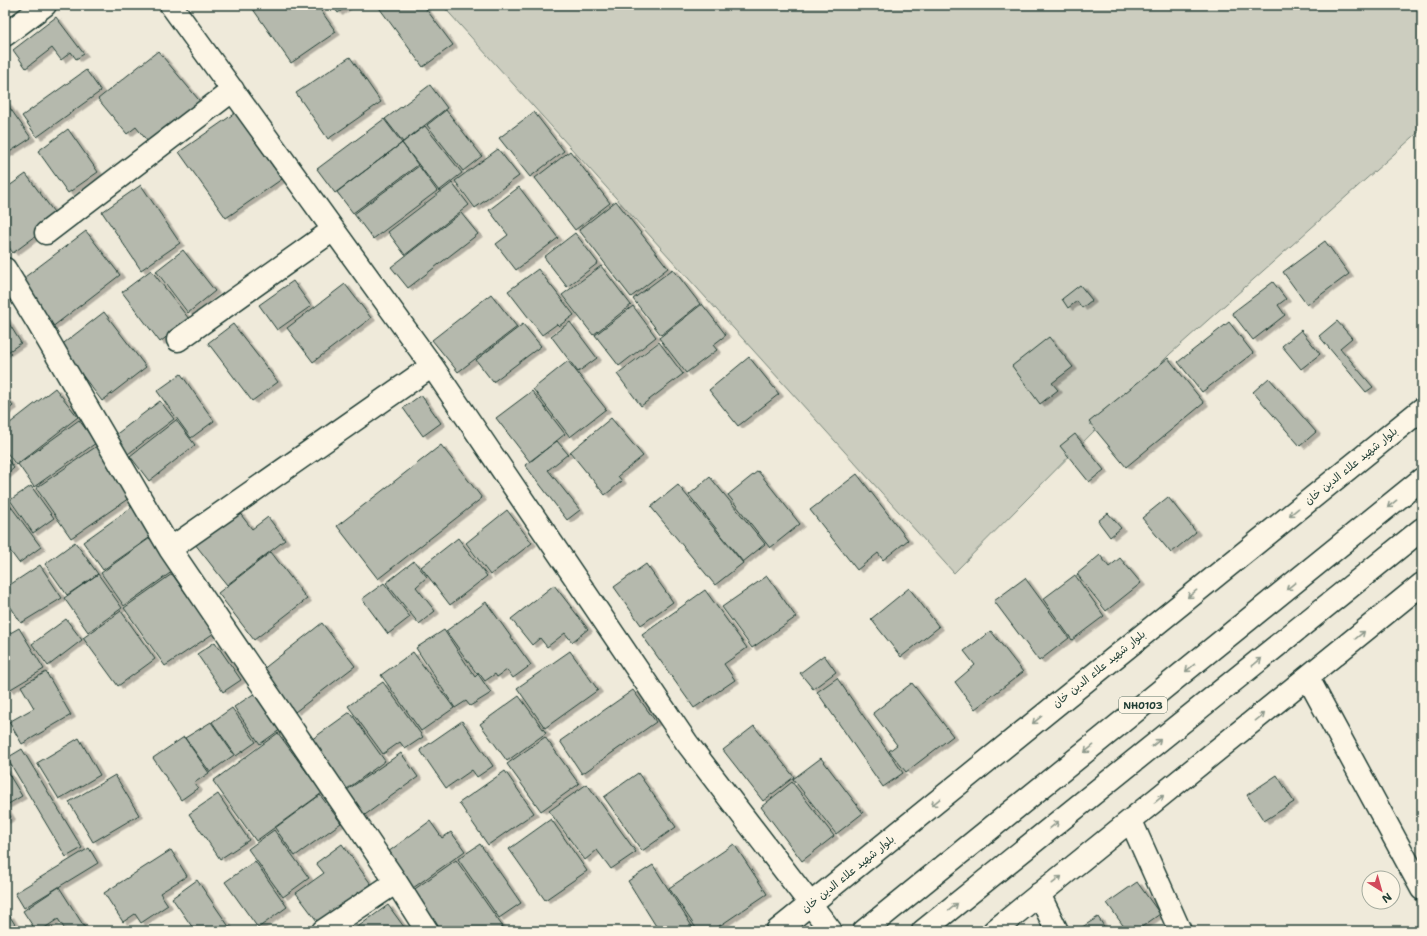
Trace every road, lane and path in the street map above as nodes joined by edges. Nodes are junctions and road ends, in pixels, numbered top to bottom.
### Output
1 (45, 5) edge
2 (171, 5) edge
3 (5, 35) edge
4 (233, 90) junction
5 (333, 230) junction
6 (46, 233) dead end
7 (5, 269) edge
8 (178, 340) dead end
9 (432, 366) junction
10 (1422, 409) edge
11 (1422, 479) edge
12 (1422, 529) edge
13 (170, 549) junction
14 (1422, 584) edge
15 (1308, 678) junction
16 (1131, 822) junction
17 (396, 882) junction
18 (1422, 889) edge
19 (1039, 894) junction
20 (811, 904) junction
21 (324, 931) edge
22 (427, 931) edge
23 (777, 931) edge
24 (832, 931) edge
25 (864, 931) edge
26 (923, 931) edge
27 (994, 931) edge
28 (1058, 931) edge
29 (1180, 931) edge

1 - 3 main road
2 - 4 main road
4 - 5 main road
4 - 6 main road
5 - 8 main road
5 - 9 main road
7 - 13 main road
9 - 13 main road
9 - 20 main road
10 -> 20 main road, بلوار شهید علاء الدین خان
11 -> 25 main road, NH0103
26 -> 12 main road
13 - 17 main road
15 -> 14 main road
16 -> 15 main road
15 - 18 main road
19 -> 16 main road
16 - 29 main road
17 - 21 main road
17 - 22 main road
19 - 27 main road
19 - 28 main road
20 - 23 main road, بلوار شهید علاء الدین خان
20 - 24 main road

